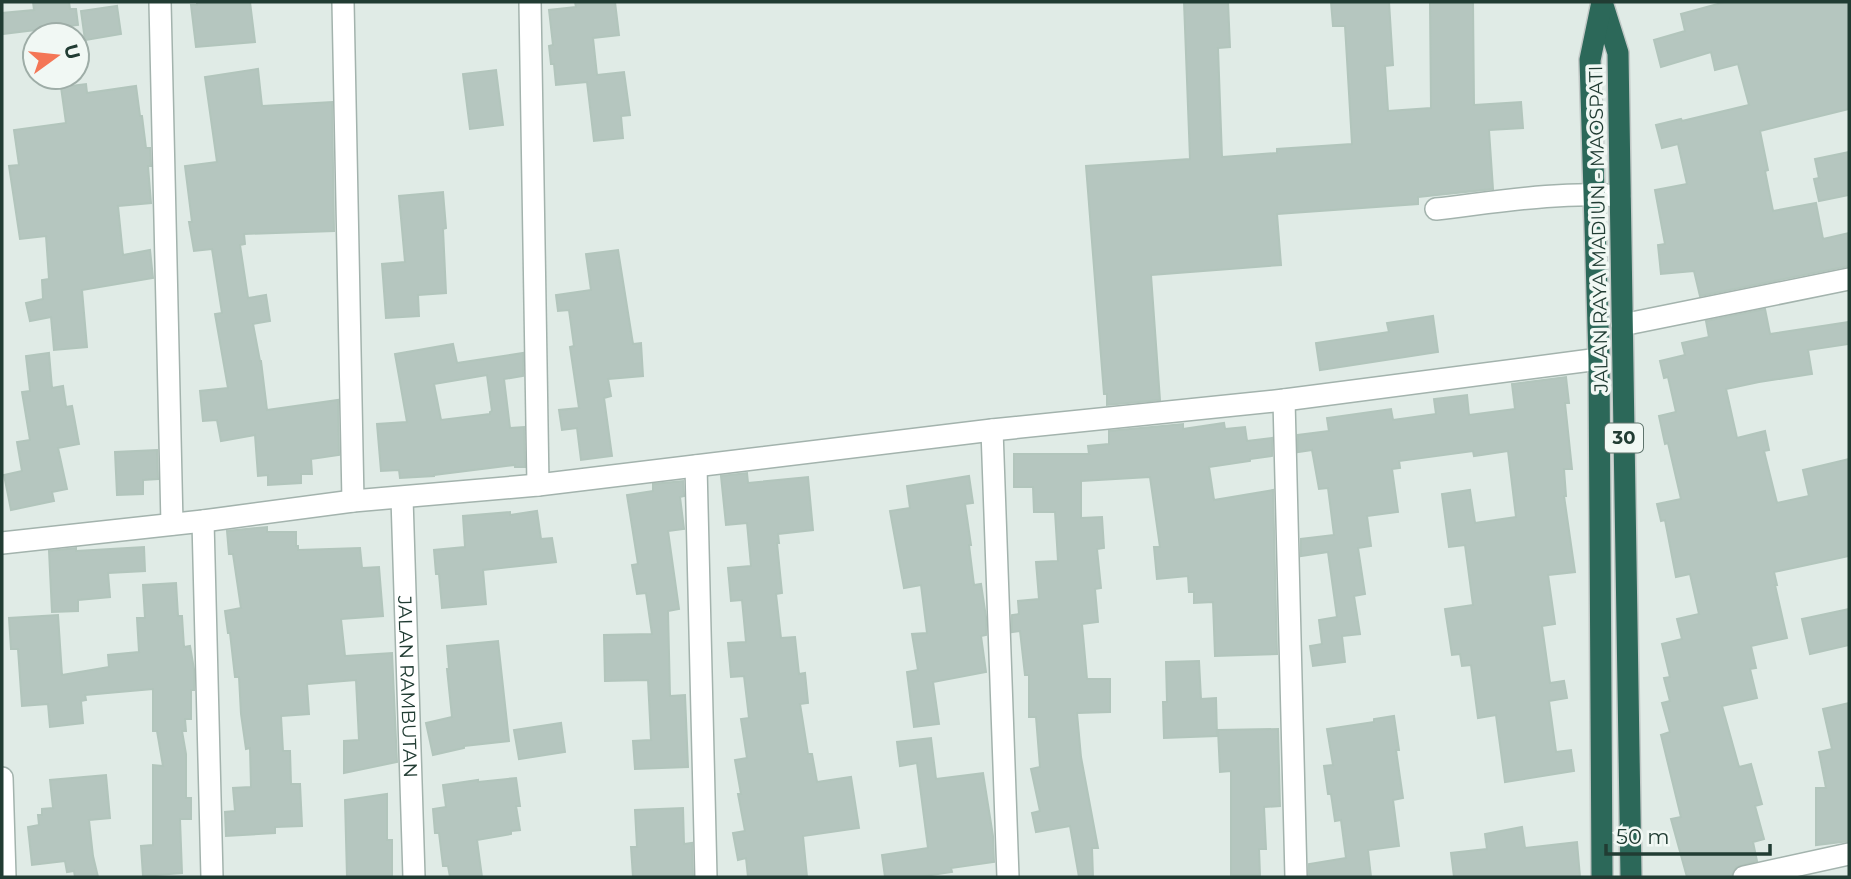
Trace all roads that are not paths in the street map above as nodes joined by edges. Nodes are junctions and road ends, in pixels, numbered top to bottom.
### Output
1 (160, 2) edge
2 (343, 2) edge
3 (530, 2) edge
4 (1602, 2) edge
5 (1594, 194) junction
6 (1620, 195) junction
7 (1436, 209) dead end
8 (1849, 279) edge
9 (1622, 325) junction
10 (1598, 359) junction
11 (1284, 400) junction
12 (992, 430) junction
13 (696, 466) junction
14 (538, 485) junction
15 (402, 498) junction
16 (353, 501) junction
17 (203, 521) junction
18 (172, 524) junction
19 (2, 542) edge
20 (1628, 717) junction
21 (1601, 724) junction
22 (2, 778) edge
23 (1849, 854) edge
24 (5, 877) edge
25 (212, 877) edge
26 (414, 877) edge
27 (706, 877) edge
28 (1008, 877) edge
29 (1296, 877) edge
30 (1602, 877) edge
31 (1631, 877) edge
32 (1744, 877) edge

1 - 18 street
2 - 16 street
3 - 14 street
4 - 5 highway, JALAN RAYA MADIUN - MAOSPATI / 30
4 - 6 highway, JALAN RAYA MADIUN - MAOSPATI / 30
5 - 6 street
5 - 7 street
5 - 10 highway, JALAN RAYA MADIUN - MAOSPATI / 30
6 - 9 highway, JALAN RAYA MADIUN - MAOSPATI / 30
8 - 9 street
9 - 20 highway, JALAN RAYA MADIUN - MAOSPATI / 30
10 - 11 street
10 - 21 highway, JALAN RAYA MADIUN - MAOSPATI / 30
11 - 12 street
11 - 29 street
12 - 13 street
12 - 28 street
13 - 14 street
13 - 27 street
14 - 15 street
15 - 16 street
15 - 26 street, JALAN RAMBUTAN
16 - 17 street
17 - 18 street
17 - 25 street
18 - 19 street
20 - 21 highway
20 - 31 highway, JALAN RAYA MADIUN - MAOSPATI / 30
21 - 30 highway, JALAN RAYA MADIUN - MAOSPATI / 30
22 - 24 street
23 - 32 street

